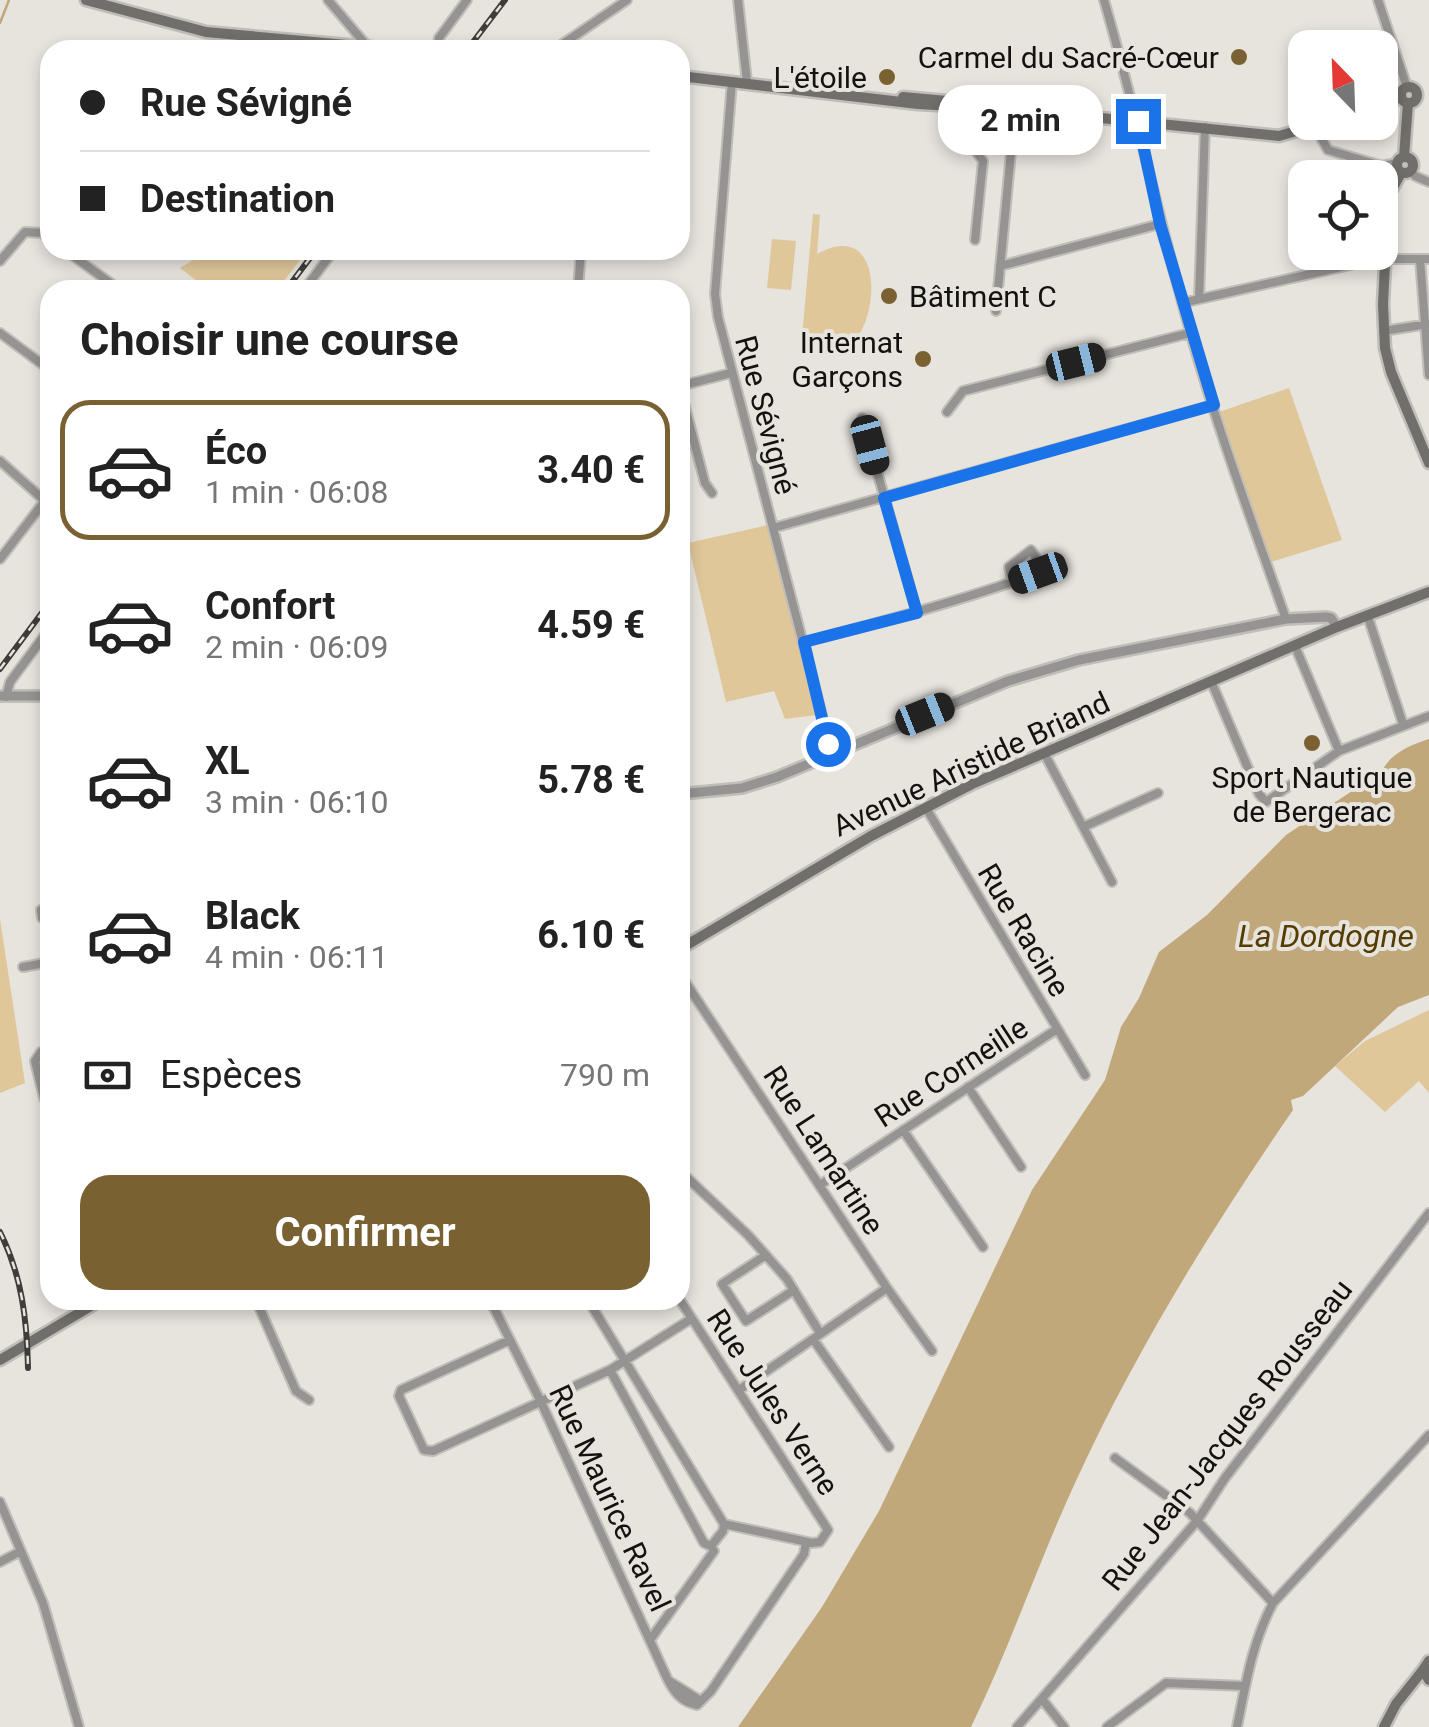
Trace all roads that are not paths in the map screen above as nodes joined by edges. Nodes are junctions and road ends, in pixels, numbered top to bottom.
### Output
1 (86, 0) edge
2 (328, 0) edge
3 (467, 0) edge
4 (627, 0) edge
5 (738, 0) edge
6 (1104, 0) edge
7 (1378, 0) edge
8 (292, 40) edge
9 (362, 40) edge
10 (439, 40) edge
11 (569, 40) edge
12 (690, 77) edge
13 (732, 82) junction
14 (747, 82) junction
15 (1429, 86) edge
16 (1408, 95) junction
17 (877, 97) junction
18 (1398, 98) edge
19 (992, 108) junction
20 (969, 109) junction
21 (1016, 110) junction
22 (1138, 121) junction
23 (1205, 127) junction
24 (1288, 134) edge
25 (1325, 140) edge
26 (1403, 166) junction
27 (1398, 176) edge
28 (1429, 182) edge
29 (1160, 224) junction
30 (40, 233) edge
31 (975, 240) dead end
32 (1398, 258) edge
33 (1425, 259) edge
34 (79, 260) edge
35 (0, 261) edge
36 (1000, 266) junction
37 (1331, 270) edge
38 (1386, 270) edge
39 (106, 280) edge
40 (1199, 299) junction
41 (1182, 303) junction
42 (996, 312) dead end
43 (1427, 325) edge
44 (1383, 331) junction
45 (0, 333) edge
46 (1190, 333) junction
47 (40, 363) edge
48 (731, 373) junction
49 (1429, 375) edge
50 (690, 384) edge
51 (1214, 405) junction
52 (946, 412) dead end
53 (862, 418) dead end
54 (690, 426) edge
55 (1428, 459) edge
56 (0, 461) edge
57 (40, 492) edge
58 (712, 493) dead end
59 (884, 498) junction
60 (40, 506) edge
61 (773, 528) junction
62 (0, 559) edge
63 (1013, 582) junction
64 (1429, 592) edge
65 (917, 613) junction
66 (1368, 617) junction
67 (1286, 619) junction
68 (1337, 627) junction
69 (40, 642) edge
70 (804, 642) junction
71 (1294, 646) junction
72 (1211, 681) junction
73 (3, 696) edge
74 (40, 696) edge
75 (1429, 716) edge
76 (1403, 724) junction
77 (1340, 751) junction
78 (1044, 752) junction
79 (832, 754) junction
80 (690, 793) edge
81 (1158, 793) dead end
82 (926, 808) junction
83 (1083, 827) junction
84 (1112, 882) dead end
85 (690, 943) edge
86 (40, 964) edge
87 (23, 967) dead end
88 (690, 989) edge
89 (1057, 1029) junction
90 (40, 1052) edge
91 (1085, 1075) dead end
92 (40, 1082) edge
93 (968, 1088) junction
94 (904, 1130) junction
95 (1022, 1167) dead end
96 (690, 1180) edge
97 (820, 1185) junction
98 (1429, 1213) edge
99 (982, 1247) dead end
100 (766, 1255) junction
101 (887, 1288) junction
102 (794, 1290) junction
103 (84, 1310) edge
104 (260, 1310) edge
105 (495, 1310) edge
106 (594, 1310) edge
107 (686, 1310) edge
108 (691, 1318) junction
109 (816, 1336) junction
110 (510, 1340) junction
111 (932, 1350) dead end
112 (0, 1360) edge
113 (624, 1361) junction
114 (610, 1370) junction
115 (739, 1390) junction
116 (309, 1400) dead end
117 (541, 1402) junction
118 (1429, 1435) edge
119 (889, 1447) dead end
120 (1115, 1458) dead end
121 (0, 1502) edge
122 (1197, 1522) junction
123 (724, 1524) junction
124 (806, 1542) junction
125 (711, 1546) junction
126 (21, 1551) junction
127 (0, 1562) edge
128 (1273, 1603) junction
129 (650, 1640) junction
130 (1427, 1672) edge
131 (1246, 1686) junction
132 (1042, 1699) junction
133 (78, 1727) edge
134 (1017, 1727) edge
135 (1064, 1727) edge
136 (1107, 1727) edge
137 (1237, 1727) edge
138 (1385, 1727) edge

1 - 8 main road
2 - 9 street
3 - 10 street
4 - 11 street
5 - 14 street
6 - 22 street
7 - 16 street
12 - 13 main road
13 - 14 main road
13 - 48 street, Rue Sévigné
14 - 17 main road
15 - 16 main road
16 - 18 main road
16 - 26 main road
17 - 19 main road
17 - 20 main road
19 - 20 main road
19 - 21 main road
20 - 31 street
21 - 22 main road
21 - 36 street
22 - 23 main road
22 - 29 street
23 - 24 main road
23 - 40 street
25 - 26 street
26 - 27 main road
26 - 28 street
29 - 36 street
29 - 41 street
30 - 35 street
32 - 33 street
33 - 43 street
34 - 39 street
36 - 42 street
37 - 40 street
38 - 44 main road
40 - 41 street
41 - 46 street
43 - 44 street
43 - 49 street
44 - 55 main road
45 - 47 street
46 - 51 street
46 - 52 street
48 - 50 street
48 - 61 street, Rue Sévigné
51 - 59 street
51 - 67 street
53 - 59 street
54 - 58 street
56 - 57 street
59 - 61 street
59 - 65 street
60 - 62 street
61 - 70 street, Rue Sévigné
63 - 63 street
63 - 65 street
64 - 66 main road, Avenue Aristide Briand
65 - 70 street
66 - 68 main road, Avenue Aristide Briand
66 - 76 street
67 - 68 street
67 - 79 street
68 - 71 main road, Avenue Aristide Briand
69 - 73 street
70 - 79 street, Rue Sévigné
71 - 72 main road, Avenue Aristide Briand
71 - 77 street
72 - 77 street
72 - 78 main road, Avenue Aristide Briand
73 - 74 street
75 - 76 street
76 - 77 street
78 - 82 main road, Avenue Aristide Briand
78 - 83 street
79 - 80 street
81 - 83 street
82 - 85 main road, Avenue Aristide Briand
82 - 89 street, Rue Racine
83 - 84 street
86 - 87 street
88 - 97 street, Rue Lamartine
89 - 91 street, Rue Racine
89 - 93 street, Rue Corneille
90 - 92 street
93 - 94 street, Rue Corneille
93 - 95 street
94 - 97 street, Rue Corneille
94 - 99 street
96 - 100 street
97 - 101 street, Rue Lamartine
98 - 122 street, Rue Jean-Jacques Rousseau
100 - 102 street
100 - 102 street
101 - 109 street
101 - 111 street, Rue Lamartine
102 - 109 street
103 - 112 main road
104 - 116 street
105 - 110 street, Rue Maurice Ravel
106 - 113 street
107 - 108 street, Rue Jules Verne
108 - 113 street
108 - 115 street, Rue Jules Verne
109 - 115 street
109 - 119 street
110 - 117 street, Rue Maurice Ravel
110 - 117 street
113 - 114 street
113 - 123 street
114 - 117 street
114 - 125 street
115 - 124 street, Rue Jules Verne
117 - 129 street, Rue Maurice Ravel
118 - 128 street
120 - 122 street
121 - 126 street
122 - 128 street
122 - 132 street, Rue Jean-Jacques Rousseau
123 - 124 street
123 - 125 street
124 - 129 street, Rue Maurice Ravel
125 - 129 street
126 - 127 street
126 - 133 street
128 - 131 street
130 - 138 main road
131 - 136 street
131 - 137 street
132 - 134 street, Rue Jean-Jacques Rousseau
132 - 135 street

